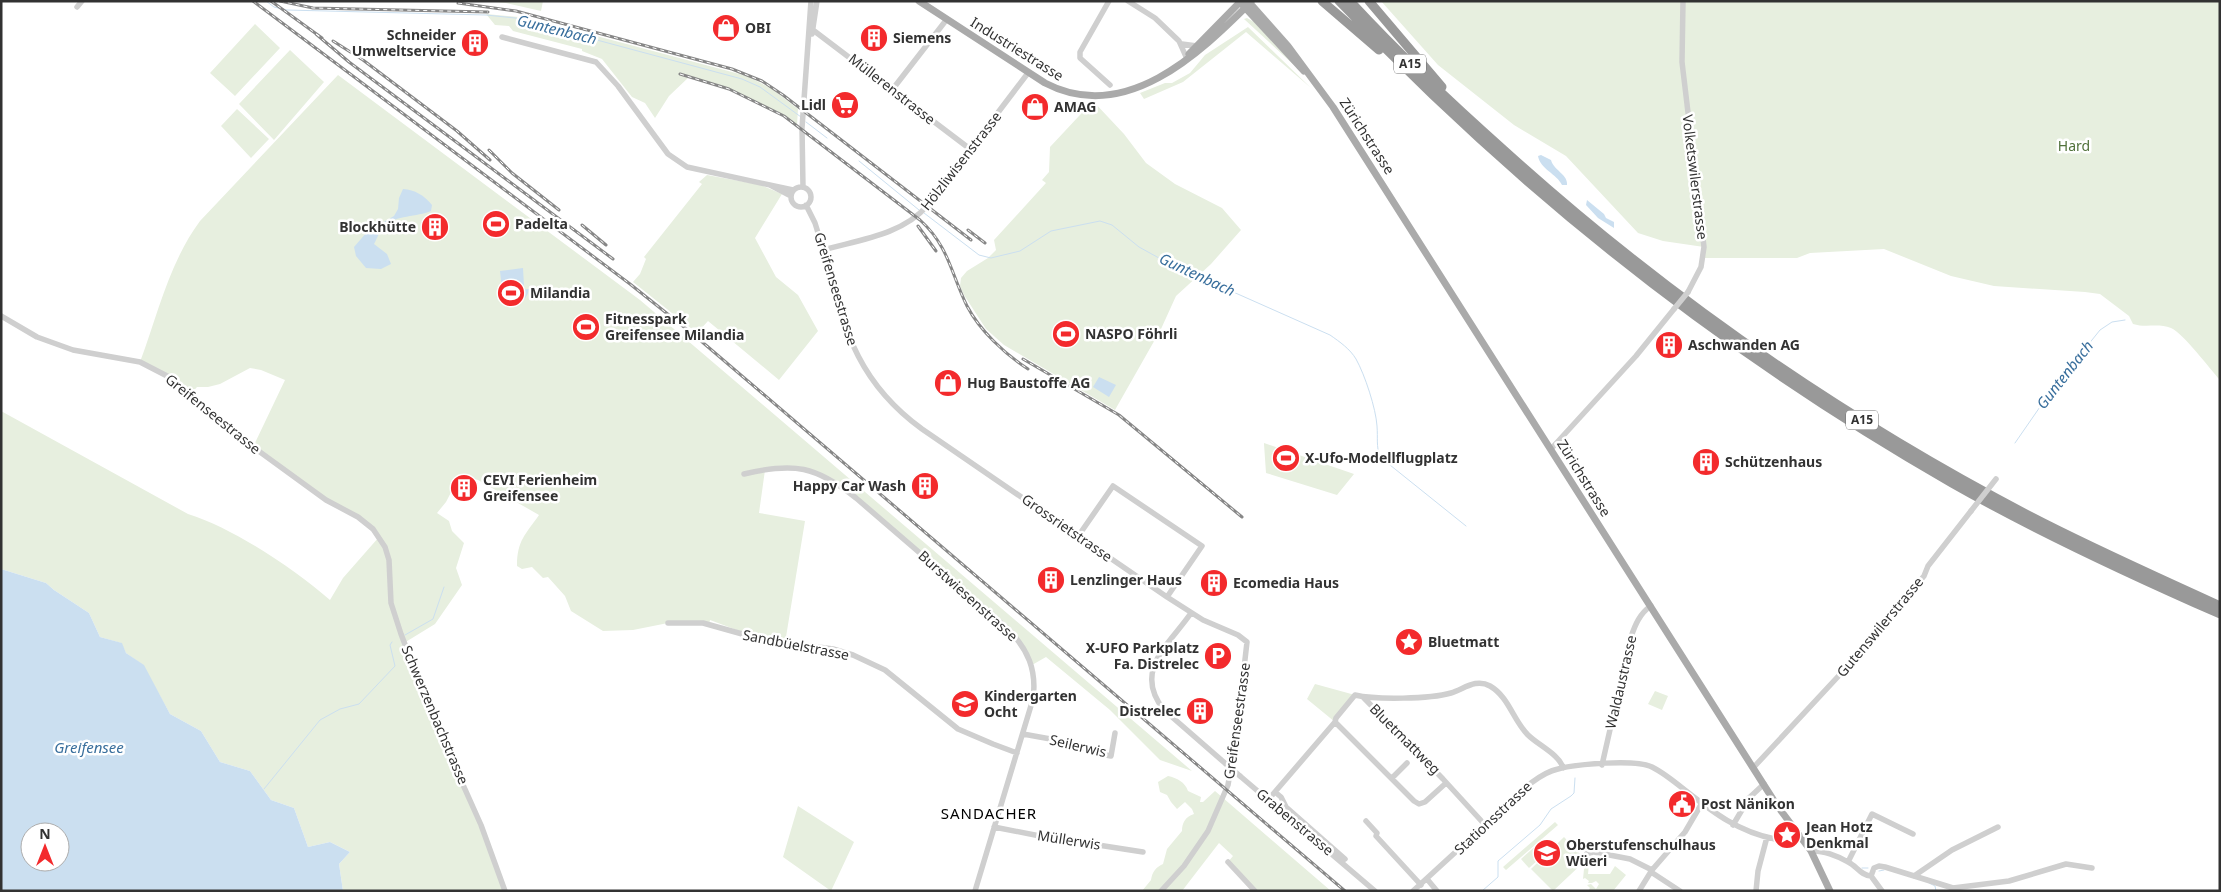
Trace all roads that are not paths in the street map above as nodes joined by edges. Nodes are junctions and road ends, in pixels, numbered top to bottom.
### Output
1 (811, 1) edge
2 (817, 1) edge
3 (919, 1) edge
4 (1109, 1) edge
5 (1128, 1) edge
6 (1322, 1) edge
7 (1339, 1) edge
8 (1350, 1) edge
9 (1369, 1) edge
10 (1683, 1) edge
11 (1245, 3) edge
12 (947, 19) junction
13 (809, 21) junction
14 (813, 30) junction
15 (502, 37) dead end
16 (1182, 44) junction
17 (1197, 46) junction
18 (808, 50) junction
19 (1187, 59) junction
20 (1028, 73) junction
21 (1417, 80) junction
22 (1110, 85) dead end
23 (892, 90) junction
24 (1473, 124) junction
25 (970, 150) junction
26 (802, 187) junction
27 (792, 193) junction
28 (806, 205) junction
29 (823, 250) junction
30 (1, 316) edge
31 (886, 397) joint
32 (1551, 449) junction
33 (744, 474) dead end
34 (1996, 479) dead end
35 (1080, 536) junction
36 (379, 537) joint
37 (1167, 597) junction
38 (1651, 606) junction
39 (2220, 606) edge
40 (1192, 613) junction
41 (2220, 614) edge
42 (668, 623) dead end
43 (1247, 651) joint
44 (1363, 697) junction
45 (1335, 722) junction
46 (1115, 733) dead end
47 (1023, 734) junction
48 (1017, 752) junction
49 (1408, 763) dead end
50 (1602, 765) junction
51 (1563, 768) junction
52 (1753, 768) junction
53 (1392, 778) junction
54 (1446, 783) junction
55 (1764, 784) junction
56 (1275, 792) junction
57 (1268, 800) junction
58 (1702, 804) junction
59 (1366, 821) dead end
60 (1733, 825) junction
61 (994, 826) junction
62 (1486, 826) junction
63 (1998, 827) dead end
64 (1912, 834) dead end
65 (1767, 837) junction
66 (1801, 837) junction
67 (1810, 851) junction
68 (1143, 852) dead end
69 (1594, 852) dead end
70 (1228, 862) dead end
71 (1848, 862) junction
72 (2092, 868) dead end
73 (1652, 871) junction
74 (1871, 876) junction
75 (1914, 876) junction
76 (1427, 879) junction
77 (1421, 884) junction
78 (1953, 889) edge
79 (505, 891) edge
80 (975, 891) edge
81 (1161, 891) edge
82 (1255, 891) edge
83 (1375, 891) edge
84 (1413, 891) edge
85 (1437, 891) edge
86 (1639, 891) edge
87 (1680, 891) edge
88 (1756, 891) edge
89 (1830, 891) edge
90 (1882, 891) edge

1 - 13 street
2 - 14 street
3 - 12 main road, Industriestrasse
4 - 22 street
5 - 16 street
6 - 21 highway
7 - 21 highway, A15
8 - 24 highway, A15
9 - 24 highway
10 - 32 street, Volketswilerstrasse, bridge
11 - 17 main road, Industriestrasse
11 - 19 main road, Industriestrasse
11 - 32 main road, Zürichstrasse
12 - 20 main road, Industriestrasse
12 - 23 street
13 - 14 street
13 - 18 street
14 - 18 street
14 - 23 street, Müllerenstrasse
15 - 27 street
16 - 17 street
16 - 19 street
17 - 19 main road, Industriestrasse
18 - 26 street
19 - 20 main road, Industriestrasse
20 - 25 street, Hölzliwisenstrasse
21 - 41 highway, A15
23 - 25 street, Müllerenstrasse
24 - 39 highway, A15
25 - 29 street, Hölzliwisenstrasse
26 - 27 street
26 - 28 street
27 - 28 street
28 - 29 street, Greifenseestrasse
29 - 31 street, Greifenseestrasse
30 - 36 street, Greifenseestrasse
31 - 35 street, Grossrietstrasse
32 - 38 main road, Zürichstrasse
33 - 47 street, Burstwiesenstrasse
34 - 52 street, Gutenswilerstrasse, bridge
35 - 37 street, Grossrietstrasse
35 - 37 street
36 - 79 street, Schwerzenbachstrasse
37 - 40 street, Grossrietstrasse
38 - 50 street, Waldaustrasse
38 - 52 main road, Zürichstrasse
40 - 43 street, Grossrietstrasse
40 - 57 street, Grabenstrasse, bridge
42 - 48 street, Sandbüelstrasse
43 - 81 street, Greifenseestrasse
44 - 45 street
44 - 51 street
44 - 54 street, Bluetmattweg
45 - 53 street
45 - 56 street
46 - 47 street, Seilerwis
47 - 48 street, Burstwiesenstrasse
48 - 61 street, Burstwiesenstrasse
49 - 53 street
50 - 51 street, Stationsstrasse
50 - 58 street, Stationsstrasse
51 - 62 street, Stationsstrasse
52 - 55 main road, Zürichstrasse
53 - 54 street
54 - 62 street, Bluetmattweg
55 - 60 street
55 - 66 main road, Zürichstrasse
56 - 57 street
56 - 83 street
57 - 83 street, Grabenstrasse
58 - 60 street, Stationsstrasse
58 - 73 street
59 - 77 street
60 - 65 street, Stationsstrasse
61 - 68 street, Müllerwis
61 - 80 street, Burstwiesenstrasse
62 - 76 street, Stationsstrasse
63 - 75 street
64 - 71 street
65 - 66 street, Stationsstrasse
65 - 88 street
66 - 67 main road, Zürichstrasse
67 - 71 street
67 - 89 main road, Zürichstrasse
69 - 73 street
70 - 82 street
71 - 74 street
72 - 78 street
73 - 86 street
73 - 87 street
74 - 75 street
74 - 90 street
75 - 78 street
76 - 77 street, Stationsstrasse
76 - 85 street
77 - 84 street, Stationsstrasse

